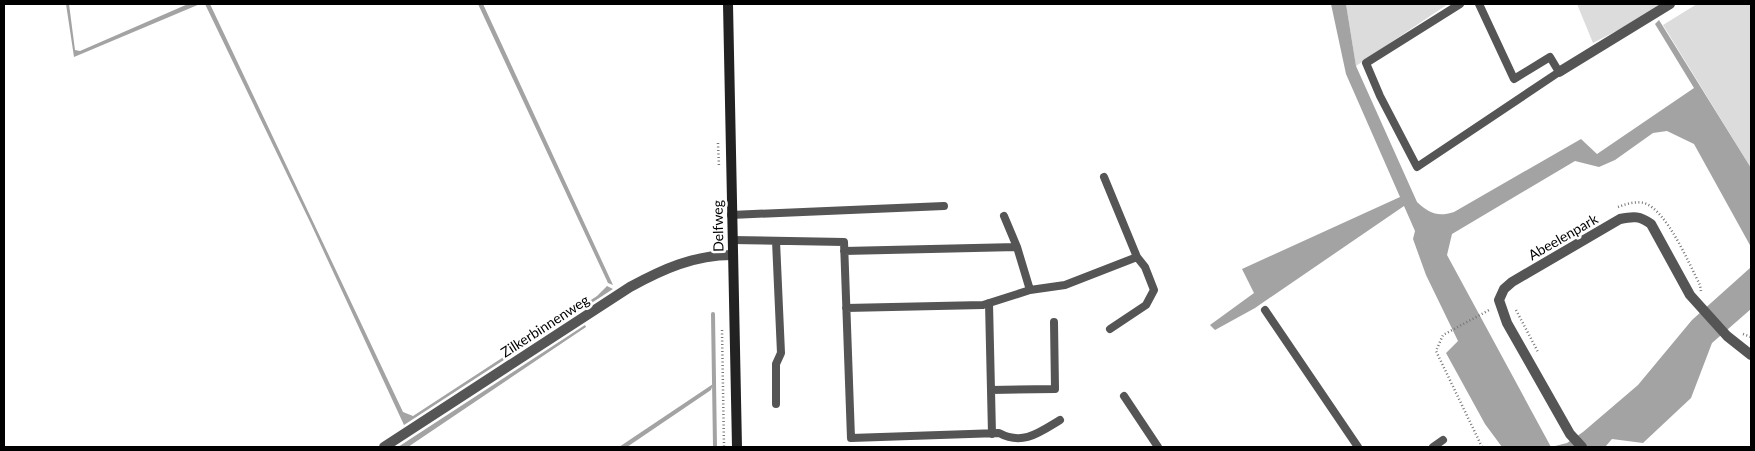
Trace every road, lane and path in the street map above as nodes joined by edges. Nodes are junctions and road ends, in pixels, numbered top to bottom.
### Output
1 (728, 4) edge
2 (1460, 4) edge
3 (1479, 4) edge
4 (1670, 4) edge
5 (1559, 72) junction
6 (1104, 177) dead end
7 (944, 206) dead end
8 (1618, 207) dead end
9 (732, 215) junction
10 (1004, 216) dead end
11 (732, 240) junction
12 (776, 241) junction
13 (1017, 247) junction
14 (844, 251) junction
15 (732, 255) junction
16 (1137, 256) junction
17 (1030, 290) junction
18 (1701, 302) junction
19 (989, 303) junction
20 (1513, 306) dead end
21 (846, 308) junction
22 (1265, 310) dead end
23 (1484, 314) dead end
24 (722, 321) dead end
25 (1054, 322) dead end
26 (1110, 329) dead end
27 (1751, 355) edge
28 (1542, 359) dead end
29 (991, 390) junction
30 (1124, 396) dead end
31 (776, 404) dead end
32 (1060, 420) dead end
33 (992, 434) junction
34 (858, 438) junction
35 (1443, 440) dead end
36 (1483, 446) edge
37 (384, 447) edge
38 (724, 447) edge
39 (737, 447) edge
40 (858, 447) edge
41 (1158, 447) edge
42 (1358, 447) edge
43 (1433, 447) edge
44 (1582, 447) edge

1 - 9 main road, Delfweg
2 - 5 lane
3 - 5 lane
4 - 5 street
6 - 16 lane
7 - 9 lane
8 - 18 path
9 - 11 main road, Delfweg
10 - 13 lane
11 - 12 lane
11 - 15 main road, Delfweg
12 - 14 lane
12 - 31 lane
13 - 14 lane
13 - 17 lane
14 - 21 lane
15 - 37 street, Zilkerbinnenweg
15 - 39 main road, Delfweg
16 - 17 lane
16 - 26 lane
17 - 19 lane
18 - 27 street, Abeelenpark
18 - 44 street, Abeelenpark
19 - 21 lane
19 - 29 lane
20 - 28 path
21 - 34 lane
22 - 42 lane
23 - 36 path
24 - 38 path
25 - 29 lane
29 - 33 lane
30 - 41 lane
32 - 33 lane
33 - 34 lane
34 - 40 lane
35 - 43 lane

